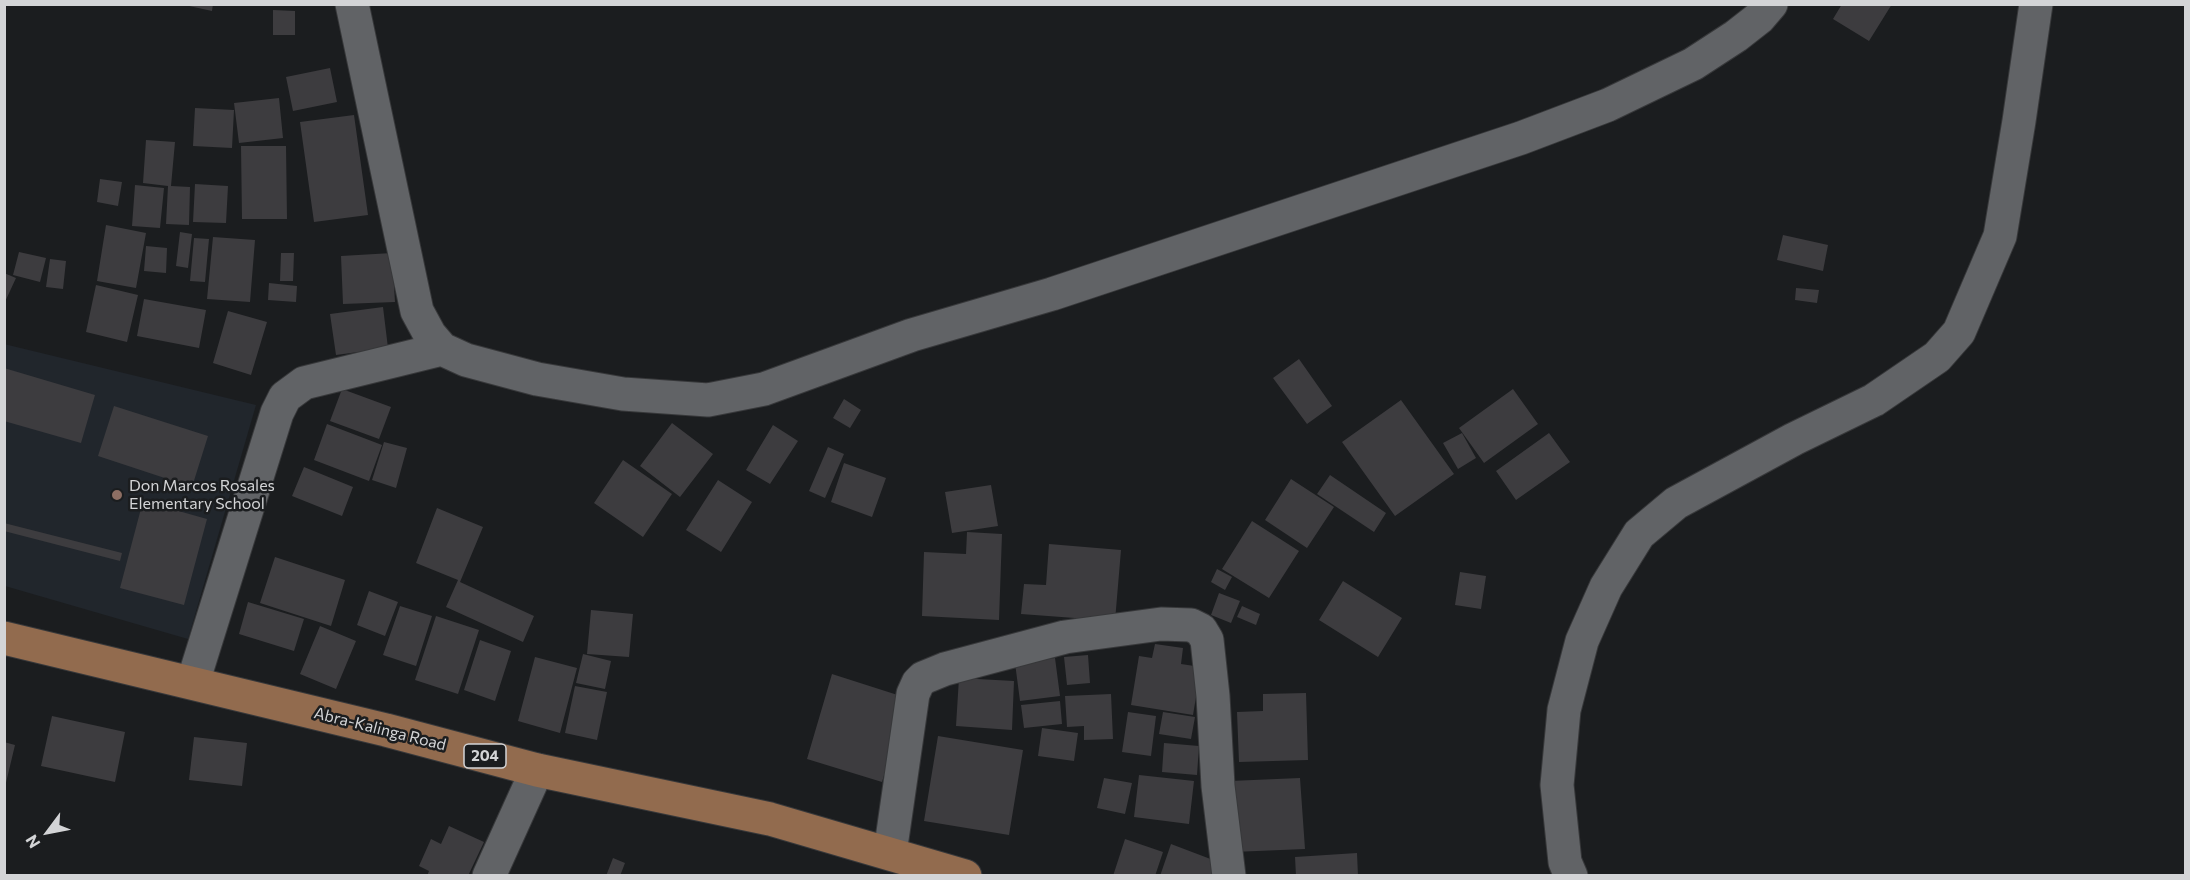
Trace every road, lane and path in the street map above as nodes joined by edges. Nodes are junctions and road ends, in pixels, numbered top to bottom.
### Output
1 (352, 4) edge
2 (1771, 4) edge
3 (2036, 4) edge
4 (442, 349) junction
5 (4, 638) edge
6 (193, 682) junction
7 (537, 770) junction
8 (890, 853) junction
9 (489, 876) edge
10 (965, 876) edge
11 (1229, 876) edge
12 (1571, 876) edge

1 - 4 street
2 - 4 street
3 - 12 street
4 - 6 street
5 - 6 main road, Abra-Kalinga Road / 204
6 - 7 main road, Abra-Kalinga Road / 204
7 - 8 main road, Abra-Kalinga Road / 204
7 - 9 street
8 - 10 main road, Abra-Kalinga Road / 204
8 - 11 street

